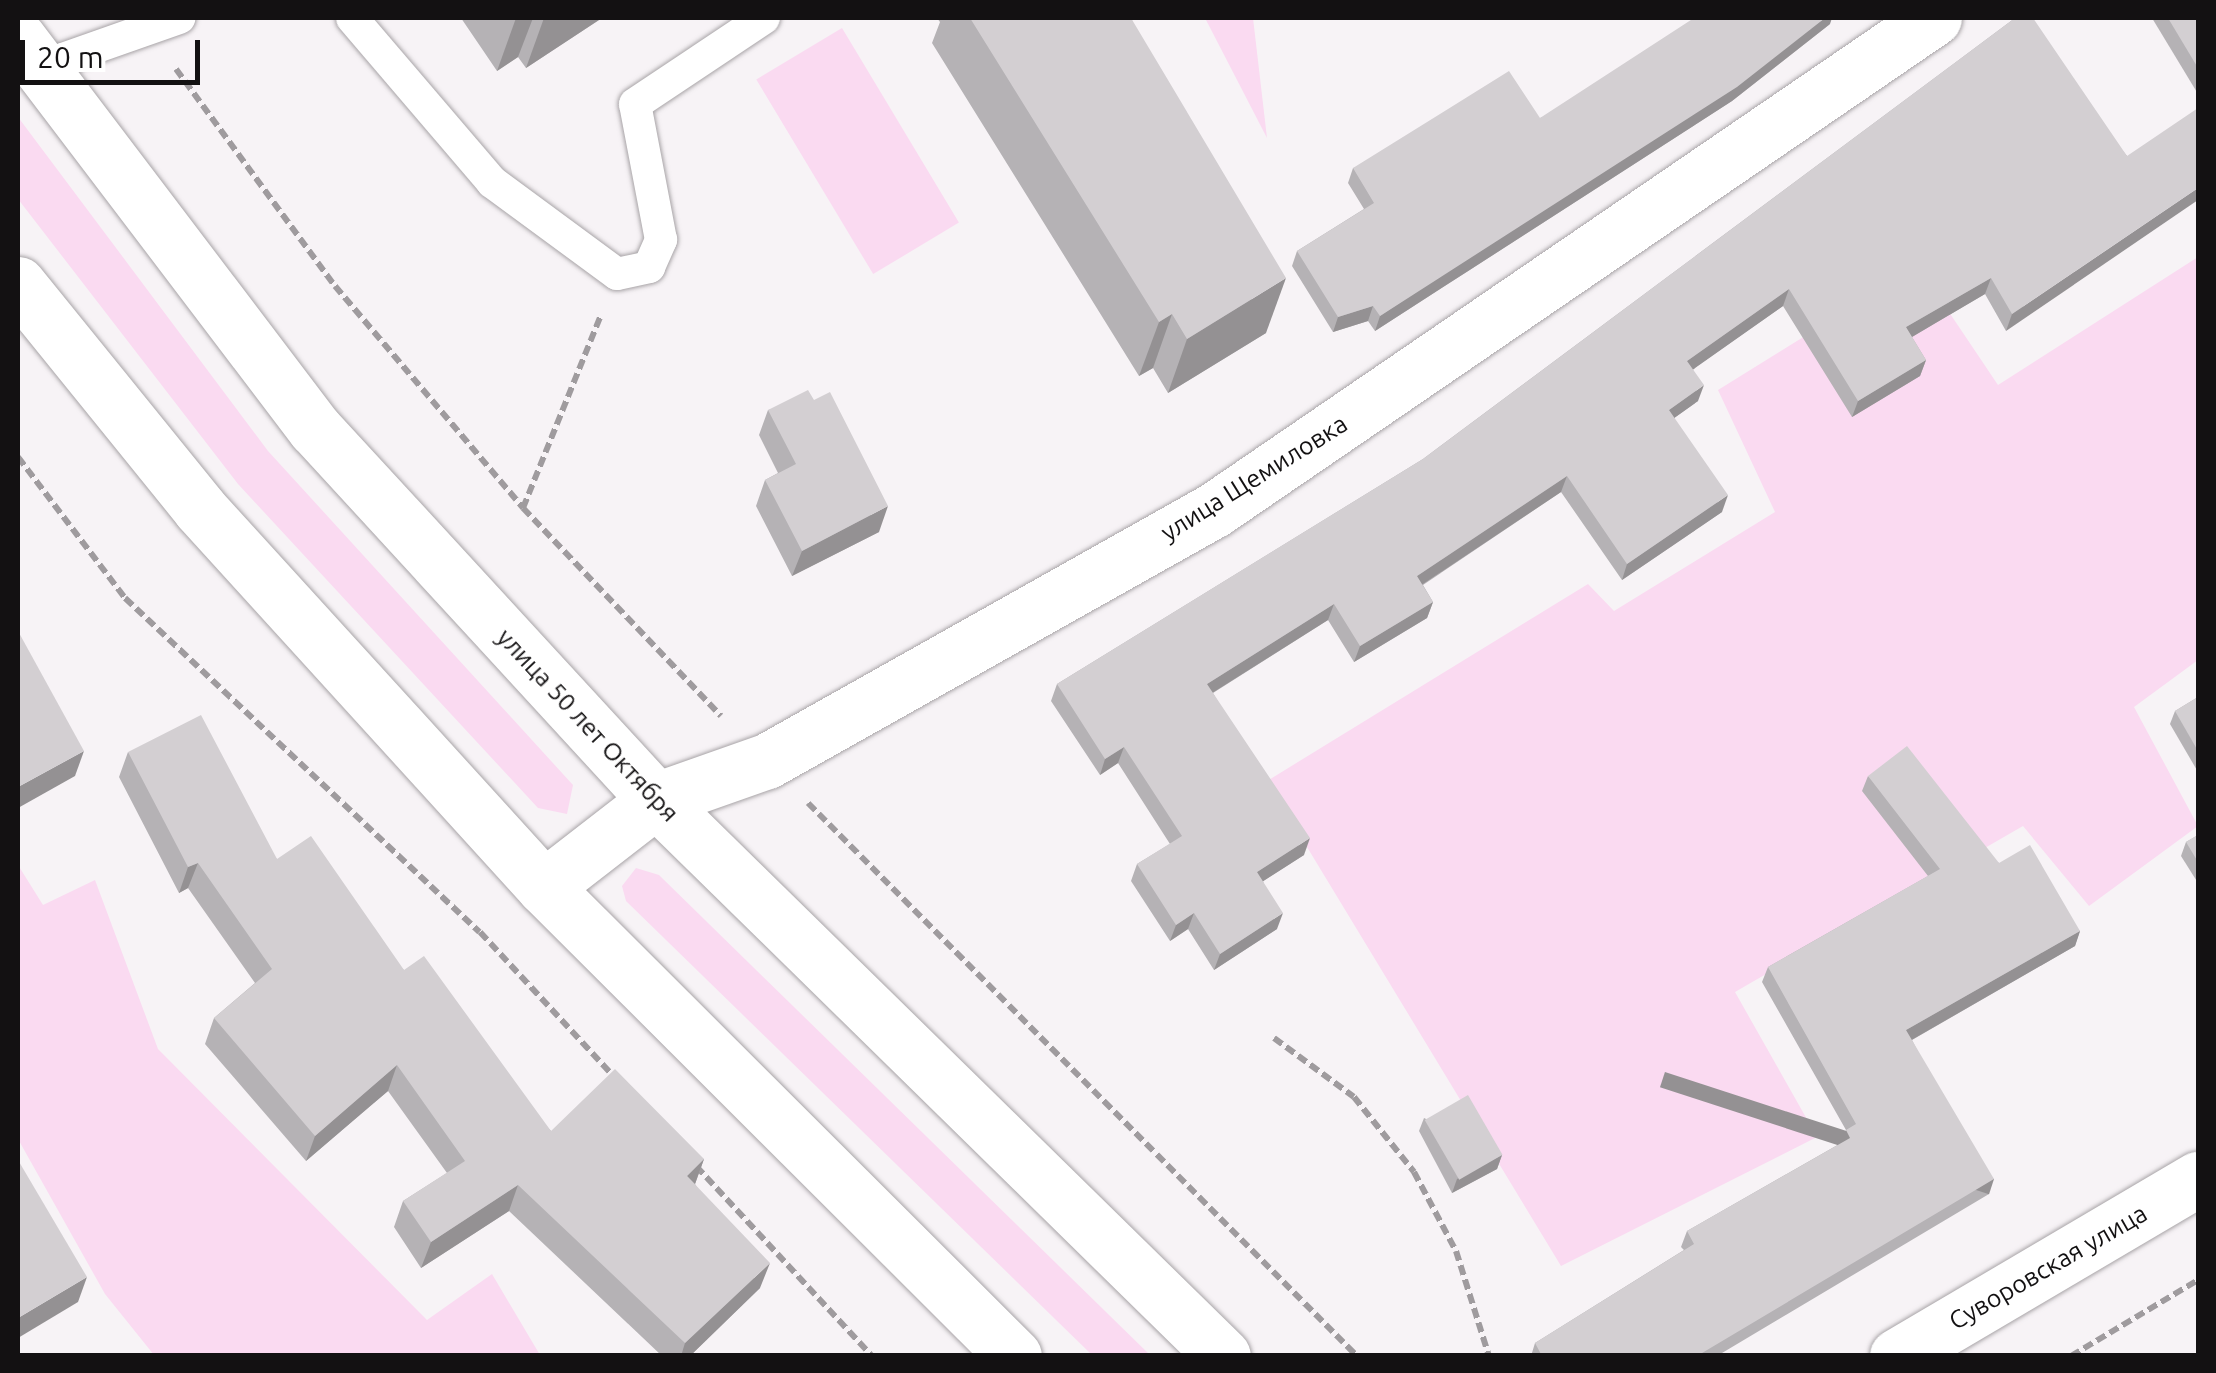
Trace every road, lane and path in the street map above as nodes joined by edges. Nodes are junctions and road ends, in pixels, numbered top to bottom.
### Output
1 (179, 18) edge
2 (352, 18) edge
3 (764, 18) edge
4 (1934, 18) edge
5 (150, 34) junction
6 (27, 53) edge
7 (618, 274) junction
8 (18, 284) edge
9 (18, 456) edge
10 (523, 508) junction
11 (767, 761) junction
12 (656, 800) junction
13 (544, 887) junction
14 (1274, 1038) dead end
15 (629, 1093) edge
16 (683, 1151) edge
17 (2198, 1179) edge
18 (2198, 1280) edge
19 (1354, 1352) edge
20 (872, 1356) edge
21 (1014, 1356) edge
22 (1223, 1356) edge
23 (1344, 1356) edge
24 (1489, 1356) edge
25 (1897, 1356) edge
26 (2071, 1356) edge

1 - 5 lane
2 - 7 lane
3 - 7 lane
4 - 11 main road, улица Щемиловка
5 - 6 lane
5 - 10 path
6 - 12 main road, улица 50 лет Октября
7 - 10 path
8 - 13 main road
9 - 15 path
10 - 11 path
11 - 12 main road, улица Щемиловка
11 - 19 path
12 - 13 main road, улица Щемиловка
12 - 22 main road, улица 50 лет Октября
13 - 21 main road
14 - 24 path
16 - 20 path
17 - 25 main road, Суворовская улица
18 - 26 path
19 - 23 path

